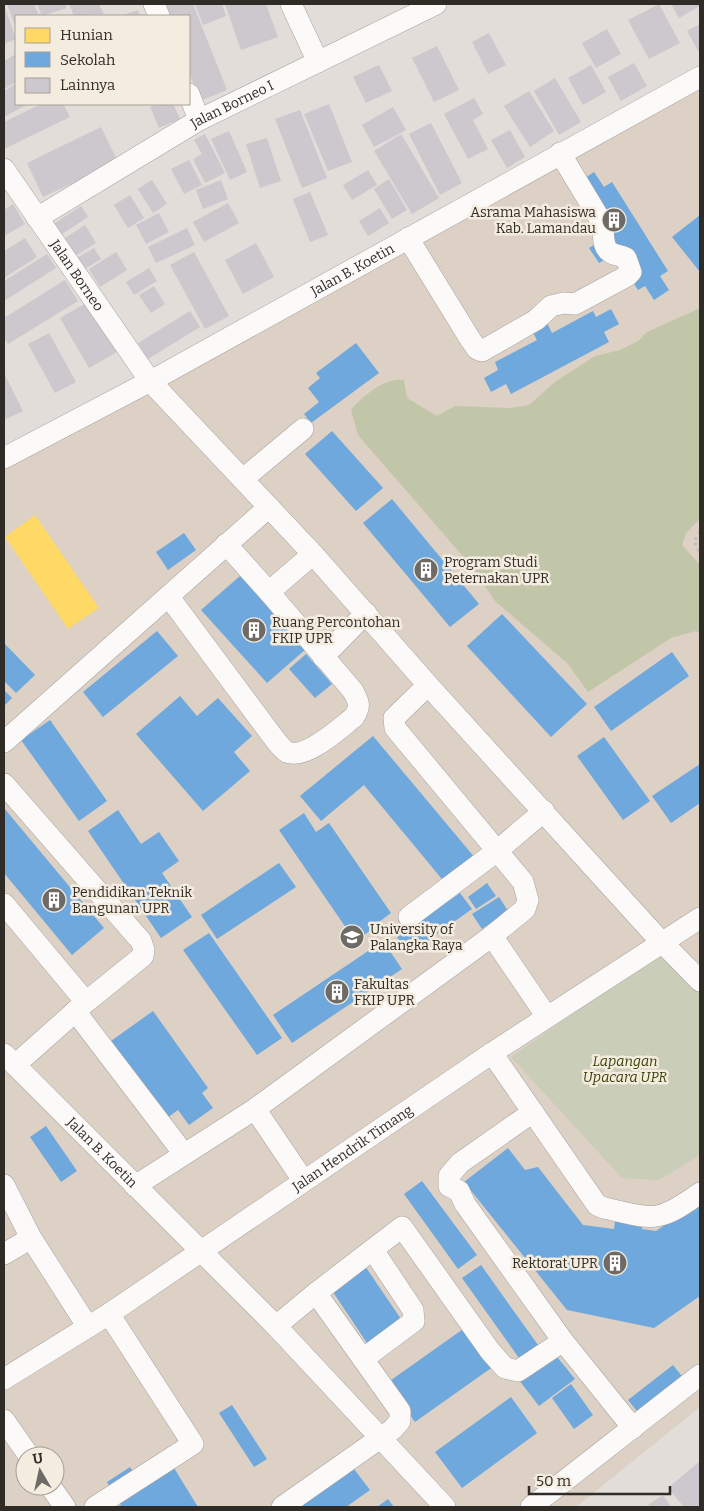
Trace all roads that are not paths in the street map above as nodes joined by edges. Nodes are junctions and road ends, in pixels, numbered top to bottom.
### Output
1 (291, 4) edge
2 (436, 4) edge
3 (318, 62) junction
4 (700, 77) edge
5 (190, 97) edge
6 (199, 120) junction
7 (560, 153) junction
8 (4, 169) edge
9 (10, 190) edge
10 (37, 218) junction
11 (408, 238) junction
12 (150, 381) junction
13 (303, 429) dead end
14 (4, 458) edge
15 (243, 479) junction
16 (269, 507) junction
17 (226, 544) junction
18 (313, 554) junction
19 (269, 592) junction
20 (169, 598) junction
21 (366, 613) junction
22 (323, 657) junction
23 (428, 685) junction
24 (4, 742) edge
25 (4, 784) edge
26 (544, 811) junction
27 (497, 851) junction
28 (4, 904) edge
29 (409, 917) dead end
30 (700, 918) edge
31 (492, 936) junction
32 (663, 942) junction
33 (700, 981) edge
34 (81, 1006) junction
35 (547, 1018) junction
36 (492, 1053) junction
37 (9, 1059) edge
38 (255, 1109) junction
39 (533, 1112) junction
40 (184, 1154) junction
41 (303, 1180) junction
42 (4, 1185) edge
43 (135, 1186) junction
44 (700, 1193) edge
45 (31, 1238) junction
46 (373, 1250) junction
47 (199, 1251) junction
48 (4, 1254) edge
49 (316, 1293) junction
50 (108, 1314) junction
51 (276, 1326) junction
52 (88, 1327) junction
53 (564, 1342) junction
54 (363, 1359) junction
55 (700, 1375) edge
56 (4, 1379) edge
57 (4, 1420) edge
58 (633, 1428) junction
59 (380, 1438) junction
60 (22, 1446) edge
61 (57, 1496) edge
62 (65, 1507) edge
63 (94, 1507) edge
64 (282, 1507) edge
65 (445, 1507) edge
66 (530, 1507) edge

1 - 3 street
2 - 3 street, Jalan Borneo I
3 - 6 street, Jalan Borneo I
4 - 7 street, Jalan B. Koetin
5 - 6 street
6 - 10 street, Jalan Borneo I
7 - 11 street, Jalan B. Koetin
7 - 11 street
8 - 9 street, Jalan Borneo
9 - 10 street, Jalan Borneo
10 - 12 street, Jalan Borneo
11 - 12 street, Jalan B. Koetin
12 - 14 street, Jalan B. Koetin
12 - 15 street, Jalan Borneo
13 - 15 street
15 - 16 street, Jalan Borneo
16 - 17 street
16 - 18 street, Jalan Borneo
17 - 19 street
17 - 20 street
18 - 19 street
18 - 21 street, Jalan Borneo
19 - 22 street
20 - 22 street
20 - 24 street
21 - 22 street
21 - 23 street, Jalan Borneo
23 - 26 street, Jalan Borneo
23 - 27 street
25 - 34 street
26 - 27 street
26 - 32 street, Jalan Borneo
27 - 29 street
27 - 31 street
28 - 34 street
30 - 32 street, Jalan Hendrik Timang
31 - 35 street
31 - 38 street
32 - 33 street, Jalan Borneo
32 - 35 street, Jalan Hendrik Timang
34 - 37 street
34 - 40 street
35 - 36 street, Jalan Hendrik Timang
36 - 39 street
36 - 41 street, Jalan Hendrik Timang
37 - 43 street, Jalan B. Koetin
38 - 40 street
38 - 41 street
39 - 44 street
39 - 53 street
40 - 43 street
41 - 47 street, Jalan Hendrik Timang
42 - 45 street
43 - 47 street, Jalan B. Koetin
45 - 48 street
45 - 52 street
46 - 49 street
46 - 53 street
46 - 54 street
47 - 50 street, Jalan Hendrik Timang
47 - 51 street, Jalan B. Koetin
49 - 51 street
49 - 54 street
50 - 52 street, Jalan Hendrik Timang
50 - 63 street
51 - 59 street, Jalan B. Koetin
52 - 56 street, Jalan Hendrik Timang
53 - 58 street
54 - 59 street
55 - 58 street
57 - 60 street
58 - 66 street
59 - 64 street
59 - 65 street, Jalan B. Koetin
61 - 62 street

